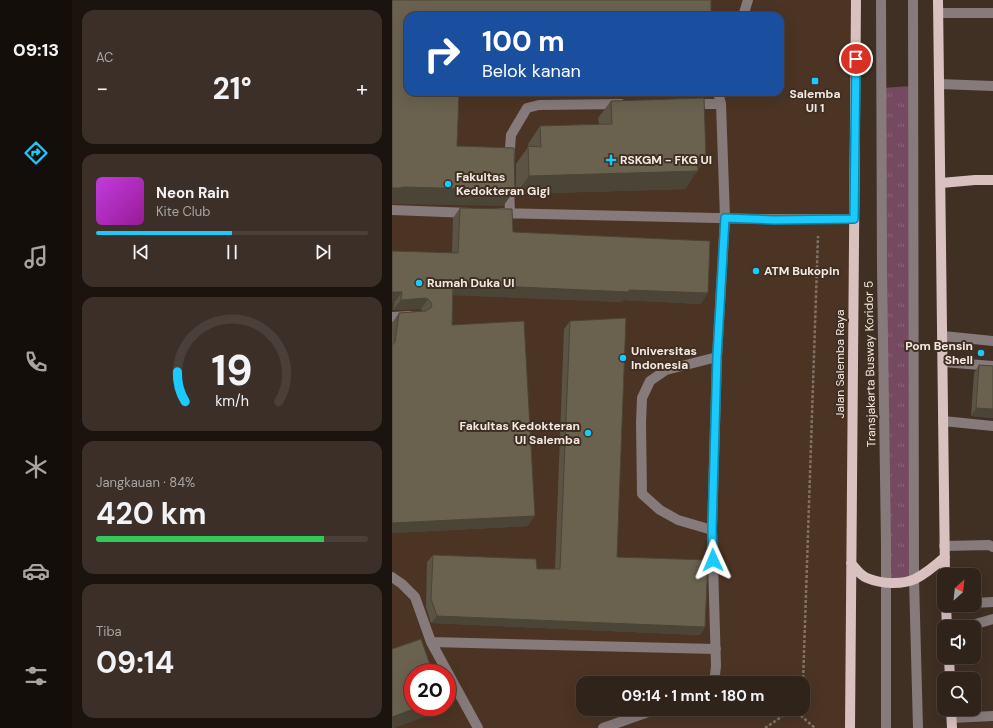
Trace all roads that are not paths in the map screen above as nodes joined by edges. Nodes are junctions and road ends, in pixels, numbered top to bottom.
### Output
1 (748, 0) edge
2 (856, 0) edge
3 (881, 0) edge
4 (913, 0) edge
5 (938, 0) edge
6 (744, 12) edge
7 (938, 13) junction
8 (993, 13) edge
9 (939, 84) junction
10 (993, 86) edge
11 (719, 96) edge
12 (634, 104) edge
13 (682, 104) edge
14 (721, 104) junction
15 (993, 180) edge
16 (941, 183) junction
17 (392, 210) edge
18 (510, 214) junction
19 (725, 218) junction
20 (854, 219) junction
21 (418, 315) edge
22 (392, 316) edge
23 (943, 336) junction
24 (993, 341) edge
25 (717, 357) junction
26 (943, 362) junction
27 (993, 366) edge
28 (944, 421) junction
29 (993, 426) edge
30 (712, 530) junction
31 (944, 546) junction
32 (993, 547) edge
33 (945, 556) junction
34 (851, 563) junction
35 (945, 568) edge
36 (392, 577) edge
37 (914, 579) junction
38 (886, 582) junction
39 (993, 602) edge
40 (981, 603) edge
41 (993, 619) edge
42 (981, 622) edge
43 (431, 642) junction
44 (716, 649) junction
45 (715, 676) edge
46 (637, 716) edge
47 (993, 716) edge
48 (952, 718) edge
49 (478, 728) edge
50 (603, 728) edge
51 (850, 728) edge
52 (886, 728) edge
53 (918, 728) edge

1 - 6 lane
2 - 20 main road, Jalan Salemba Raya
3 - 38 lane, Transjakarta Busway Koridor 5
4 - 37 lane
5 - 7 main road
7 - 8 lane
7 - 9 main road
9 - 10 lane
9 - 16 main road
11 - 14 lane
12 - 18 lane
13 - 14 lane
14 - 19 lane
15 - 16 main road
16 - 23 main road
17 - 18 lane
18 - 19 lane
19 - 20 lane
19 - 25 lane
20 - 34 main road, Jalan Salemba Raya
21 - 22 lane
23 - 24 lane
23 - 26 main road
25 - 30 lane
25 - 30 lane
26 - 27 lane
26 - 28 main road
28 - 29 lane
28 - 31 main road
30 - 44 lane
31 - 32 lane
31 - 33 main road
33 - 35 main road
33 - 37 main road
34 - 38 main road
34 - 51 main road, Jalan Salemba Raya
36 - 43 lane
37 - 38 main road
37 - 53 lane
38 - 52 lane, Transjakarta Busway Koridor 5
39 - 40 lane
41 - 42 lane
43 - 44 lane
43 - 49 lane
44 - 45 lane
46 - 50 lane
47 - 48 lane

